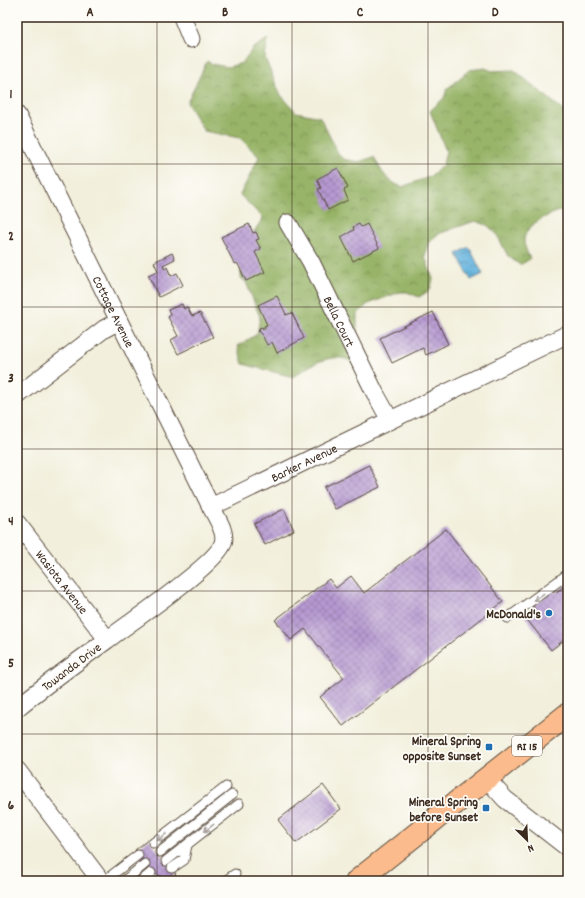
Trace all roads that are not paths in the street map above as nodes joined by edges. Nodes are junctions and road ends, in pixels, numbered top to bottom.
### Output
1 (182, 17) edge
2 (191, 39) dead end
3 (17, 115) edge
4 (288, 223) dead end
5 (119, 320) junction
6 (568, 334) edge
7 (17, 396) edge
8 (390, 420) junction
9 (211, 506) junction
10 (17, 523) edge
11 (568, 574) edge
12 (508, 618) dead end
13 (107, 640) junction
14 (17, 708) edge
15 (568, 714) edge
16 (17, 770) edge
17 (486, 778) junction
18 (226, 787) dead end
19 (232, 795) dead end
20 (240, 804) dead end
21 (153, 843) dead end
22 (568, 848) edge
23 (160, 852) dead end
24 (138, 855) dead end
25 (145, 864) dead end
26 (169, 865) dead end
27 (235, 874) dead end
28 (155, 878) edge
29 (100, 881) edge
30 (104, 881) edge
31 (124, 881) edge
32 (141, 881) edge
33 (225, 881) edge
34 (357, 881) edge

1 - 2 street
3 - 5 street, Cottage Avenue
4 - 8 street, Bella Court
5 - 7 street
5 - 9 street, Cottage Avenue
6 - 8 street, Barker Avenue
8 - 9 street, Barker Avenue
9 - 13 street
10 - 13 street, Wasiota Avenue
11 -> 12 lane
13 - 14 street, Towanda Drive
15 - 17 main road, RI 15
16 - 29 street
17 - 22 street
17 - 34 main road, RI 15
18 -> 21 lane
19 - 23 lane
20 -> 26 lane
24 - 30 lane
25 - 31 lane
27 - 33 lane
28 - 32 lane

